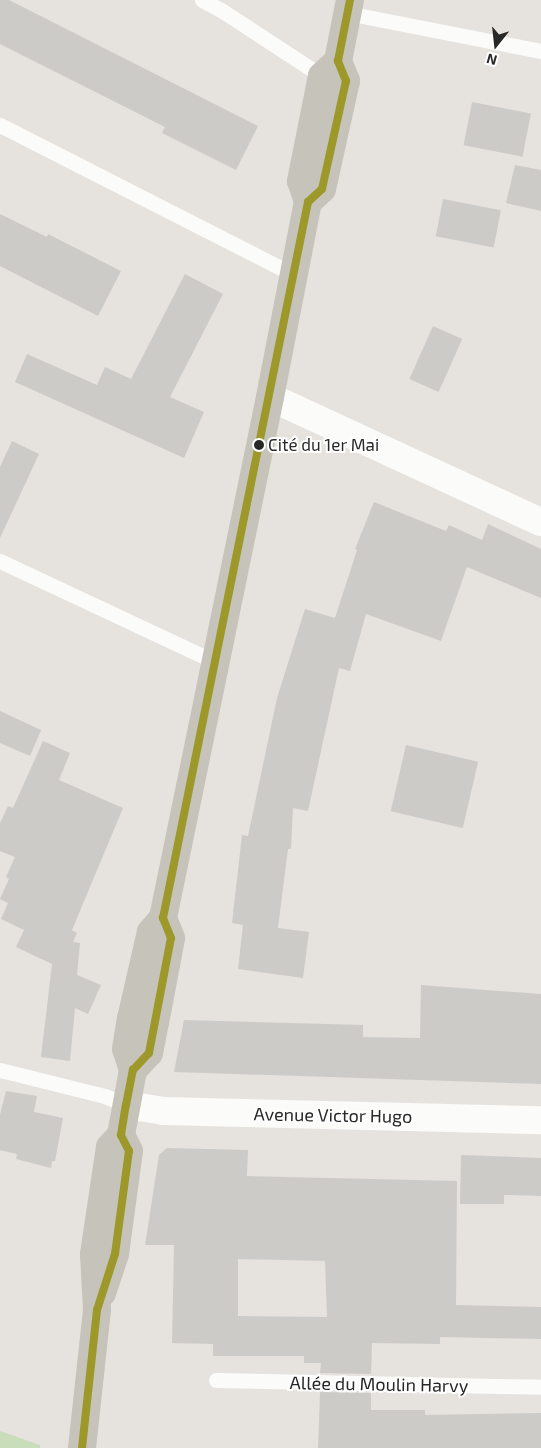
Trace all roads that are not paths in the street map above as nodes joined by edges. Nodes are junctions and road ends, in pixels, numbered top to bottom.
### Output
1 (202, 0) edge
2 (348, 7) edge
3 (541, 51) edge
4 (330, 68) junction
5 (0, 125) edge
6 (294, 275) junction
7 (270, 397) junction
8 (541, 522) edge
9 (0, 561) edge
10 (216, 662) junction
11 (0, 1070) edge
12 (126, 1105) junction
13 (541, 1120) edge
14 (216, 1380) dead end
15 (541, 1387) edge
16 (83, 1447) edge

1 - 4 lane
2 - 3 lane
2 - 4 main road
4 - 6 main road
5 - 6 lane
6 - 7 main road
7 - 8 street
7 - 10 main road
9 - 10 lane
10 - 12 main road
11 - 12 lane
12 - 13 street, Avenue Victor Hugo
12 - 16 main road
14 - 15 lane, Allée du Moulin Harvy

